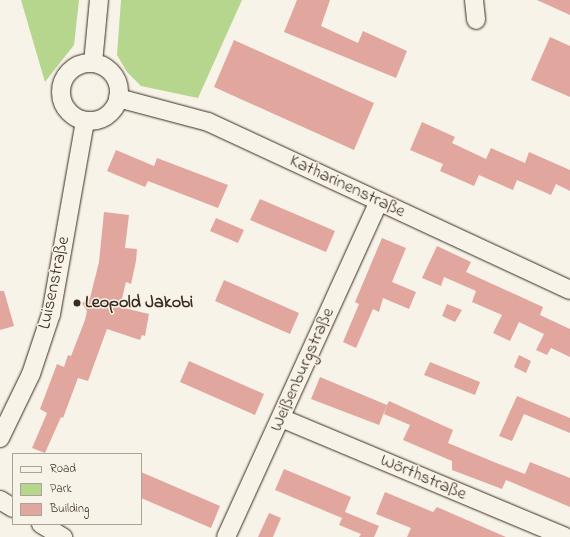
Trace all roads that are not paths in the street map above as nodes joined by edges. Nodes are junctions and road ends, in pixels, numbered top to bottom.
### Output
1 (99, 0) edge
2 (474, 0) edge
3 (476, 20) dead end
4 (93, 63) junction
5 (118, 98) junction
6 (85, 121) junction
7 (378, 203) junction
8 (570, 290) edge
9 (281, 418) junction
10 (0, 438) edge
11 (0, 500) edge
12 (12, 507) edge
13 (42, 525) edge
14 (62, 537) edge
15 (226, 537) edge
16 (565, 537) edge

1 - 4 street
2 - 3 street
4 - 5 street
4 - 6 street
5 - 6 street
5 - 7 street, Katharinenstraße
6 - 10 street, Luisenstraße
7 - 8 street, Katharinenstraße
7 - 9 street, Weißenburgstraße
9 - 15 street, Weißenburgstraße
9 - 16 street, Wörthstraße
11 - 12 street
13 - 14 street

